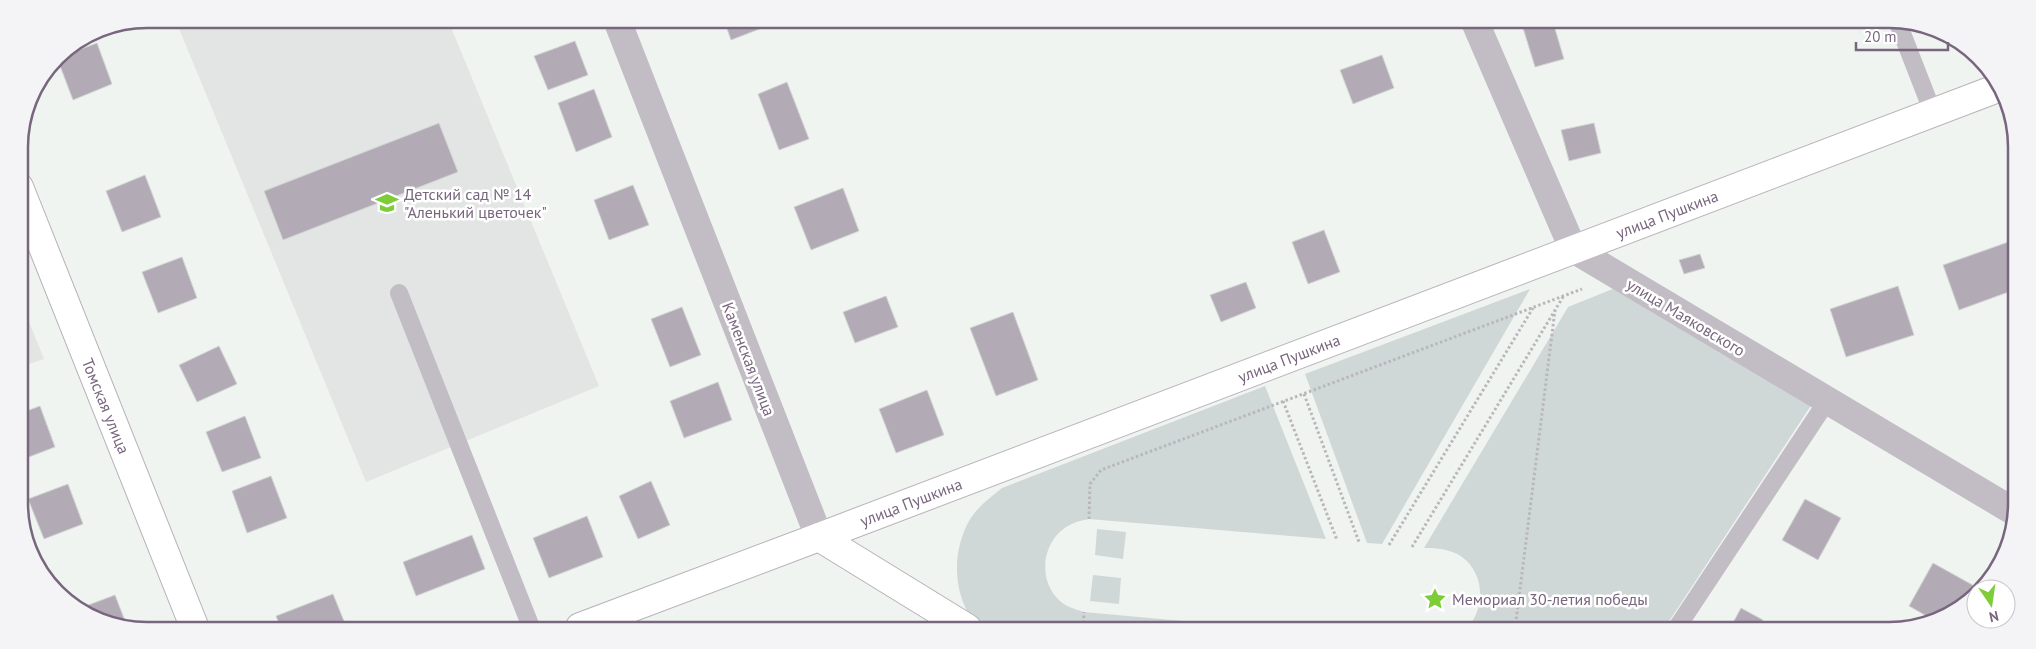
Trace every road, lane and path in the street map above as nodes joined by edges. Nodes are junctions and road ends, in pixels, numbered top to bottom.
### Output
1 (620, 28) edge
2 (1478, 28) edge
3 (1900, 29) edge
4 (1994, 90) edge
5 (1933, 113) junction
6 (28, 210) edge
7 (1573, 250) junction
8 (1617, 276) junction
9 (399, 293) dead end
10 (1564, 296) junction
11 (1533, 307) junction
12 (1555, 310) junction
13 (1304, 394) junction
14 (1283, 401) junction
15 (1827, 401) junction
16 (2008, 508) edge
17 (1089, 519) dead end
18 (819, 537) junction
19 (1337, 540) dead end
20 (1359, 542) dead end
21 (1389, 545) dead end
22 (1412, 547) dead end
23 (1084, 612) dead end
24 (1083, 621) edge
25 (1516, 621) edge
26 (1682, 621) edge
27 (192, 622) edge
28 (529, 622) edge
29 (594, 622) edge
30 (956, 622) edge

1 - 18 street, Каменская улица
2 - 7 street
3 - 5 lane
4 - 5 street, улица Пушкина
5 - 7 street, улица Пушкина
6 - 27 street, Томская улица
7 - 8 street, улица Маяковского
7 - 18 street, улица Пушкина
8 - 10 path
8 - 15 street, улица Маяковского
9 - 28 lane
10 - 11 path
10 - 12 path
11 - 13 path
11 - 21 path
12 - 22 path
12 - 25 path
13 - 14 path
13 - 20 path
14 - 17 path
14 - 19 path
15 - 16 street, улица Маяковского
15 - 26 lane
18 - 29 street, улица Пушкина
18 - 30 street
23 - 24 path

